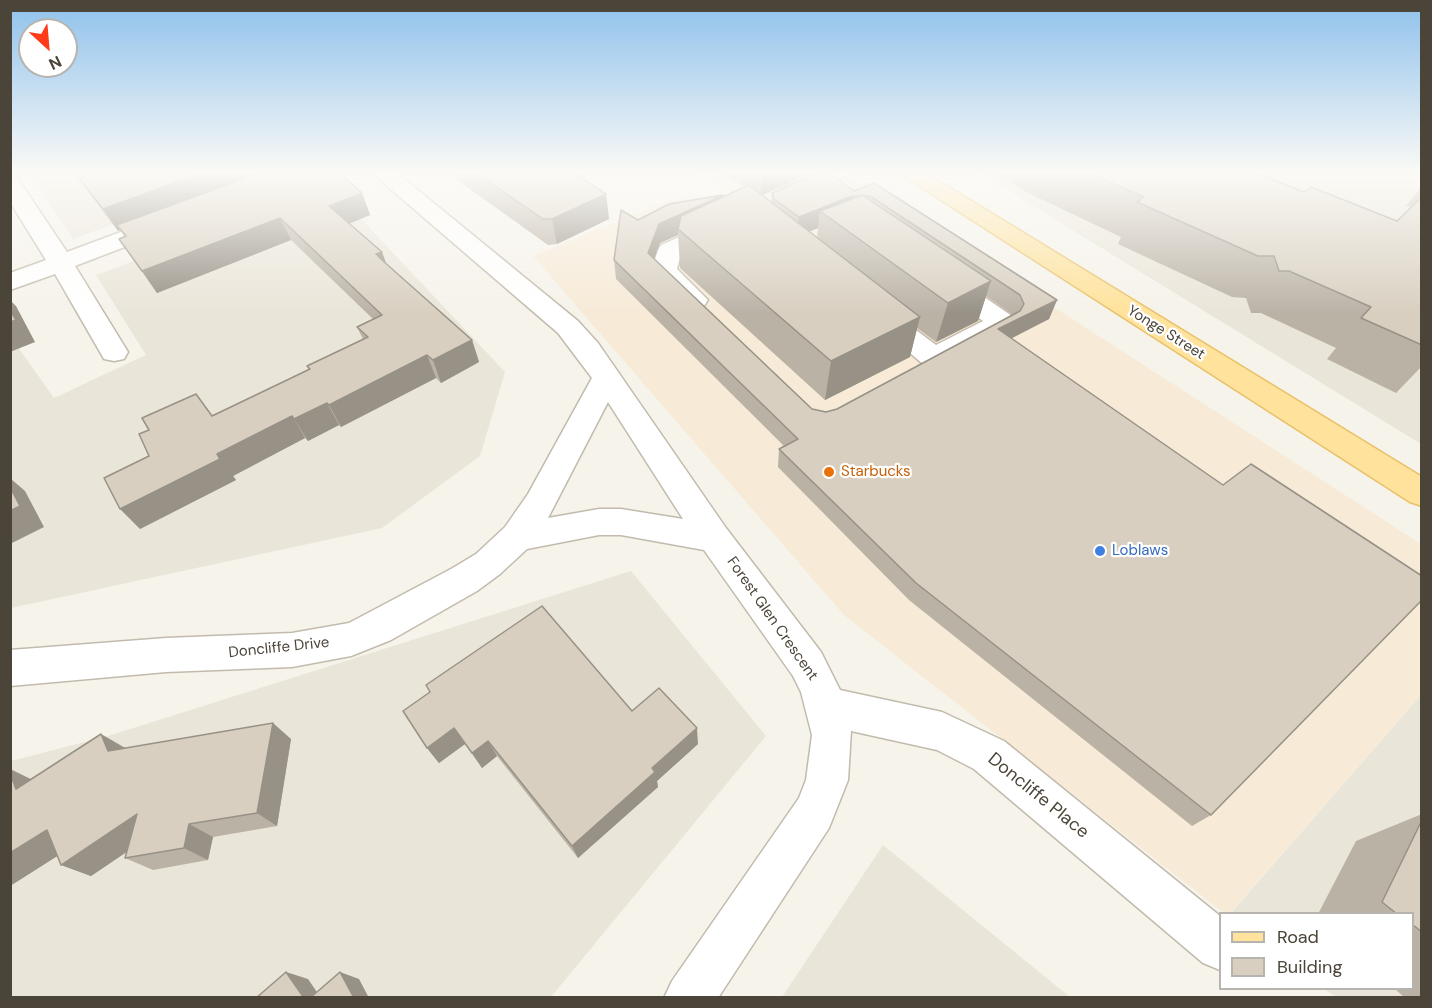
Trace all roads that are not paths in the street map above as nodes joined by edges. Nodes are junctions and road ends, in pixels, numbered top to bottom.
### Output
1 (33, 220) edge
2 (176, 220) edge
3 (440, 220) edge
4 (732, 220) edge
5 (985, 220) edge
6 (61, 263) junction
7 (925, 268) edge
8 (10, 282) edge
9 (859, 300) edge
10 (717, 320) edge
11 (114, 352) dead end
12 (606, 378) junction
13 (1421, 493) edge
14 (517, 537) junction
15 (714, 538) junction
16 (10, 668) edge
17 (826, 706) junction
18 (1219, 944) edge
19 (689, 998) edge

1 - 6 street
2 - 6 street
3 - 12 street
4 - 10 street
5 - 13 main road, Yonge Street
6 - 8 street
6 - 11 street
7 - 9 street
12 - 14 street, Doncliffe Drive
12 - 15 street, Forest Glen Crescent
14 - 15 street
14 - 16 street, Doncliffe Drive
15 - 17 street, Forest Glen Crescent
17 - 18 street, Doncliffe Place
17 - 19 street, Forest Glen Crescent

